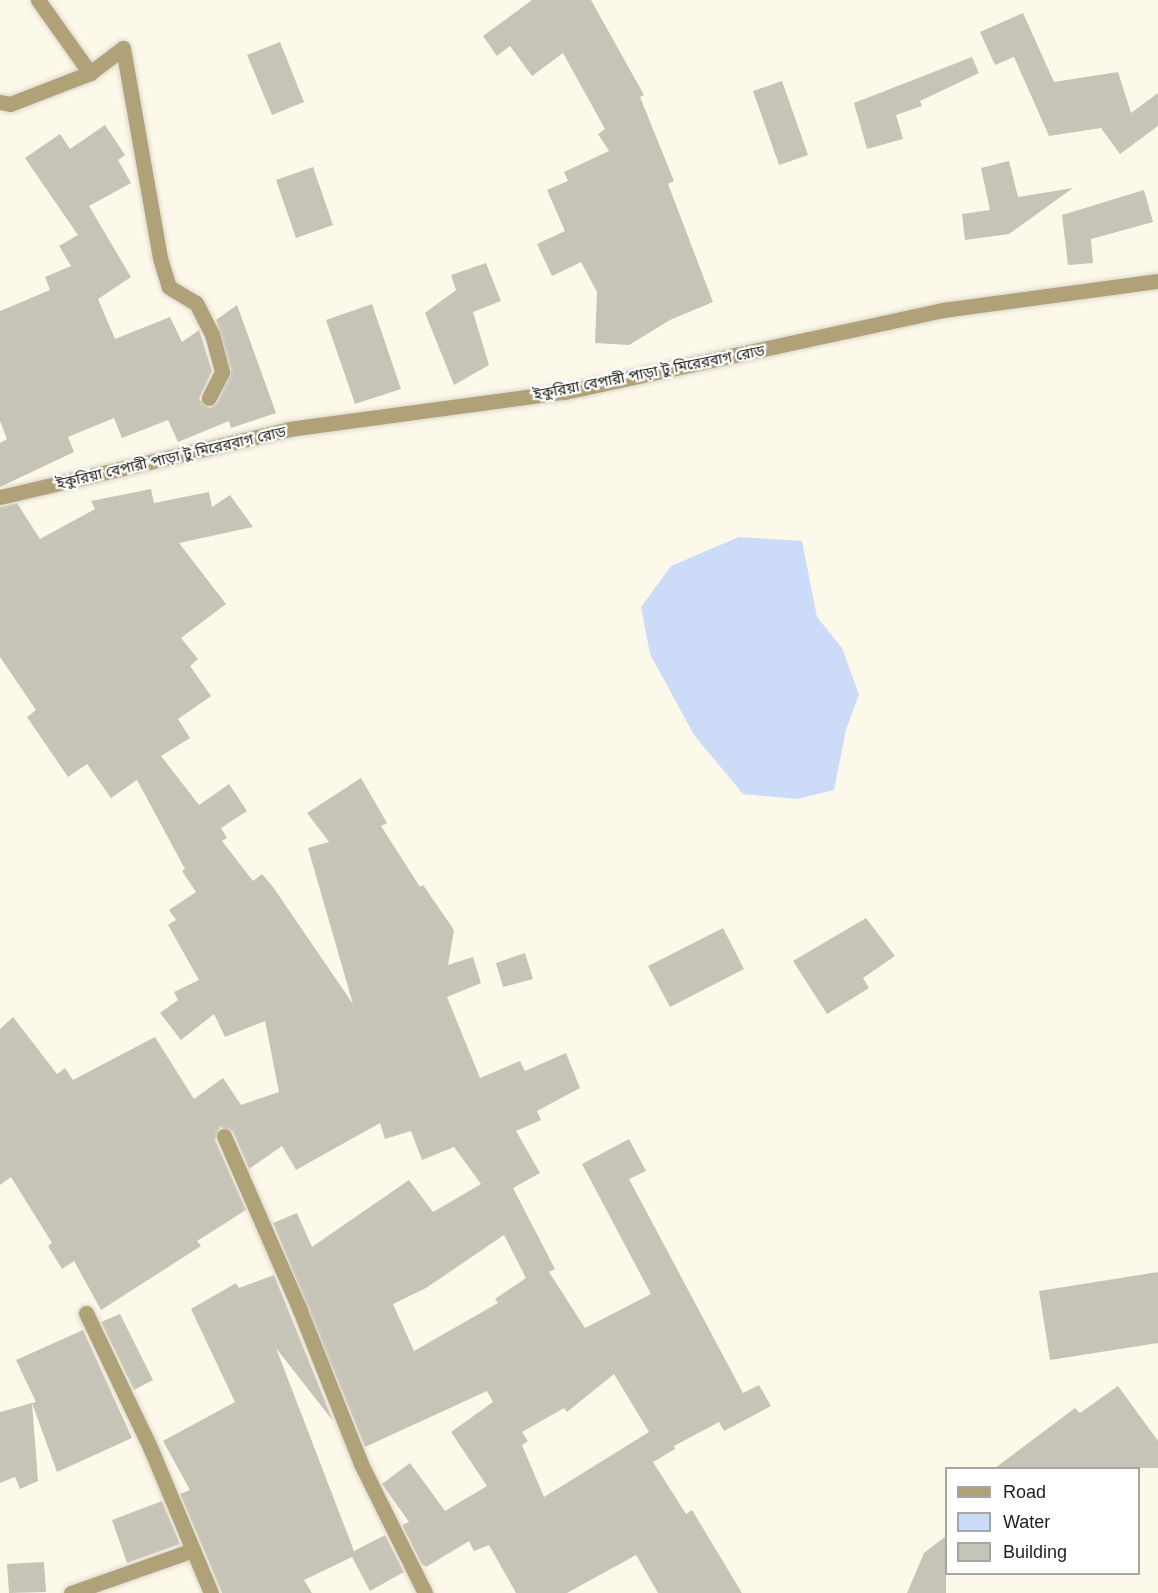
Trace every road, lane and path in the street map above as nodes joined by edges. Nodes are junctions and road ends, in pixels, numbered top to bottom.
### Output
1 (38, 0) edge
2 (90, 73) junction
3 (0, 102) edge
4 (1158, 281) edge
5 (209, 398) dead end
6 (0, 497) edge
7 (224, 1136) dead end
8 (86, 1313) dead end
9 (193, 1550) junction
10 (71, 1593) edge
11 (211, 1593) edge
12 (425, 1593) edge

1 - 2 street
2 - 3 street
2 - 5 street
4 - 6 street, ইকুরিয়া বেপারী পাড়া টু মিরেরবাগ রোড
7 - 12 street
8 - 9 street
9 - 10 street
9 - 11 street

